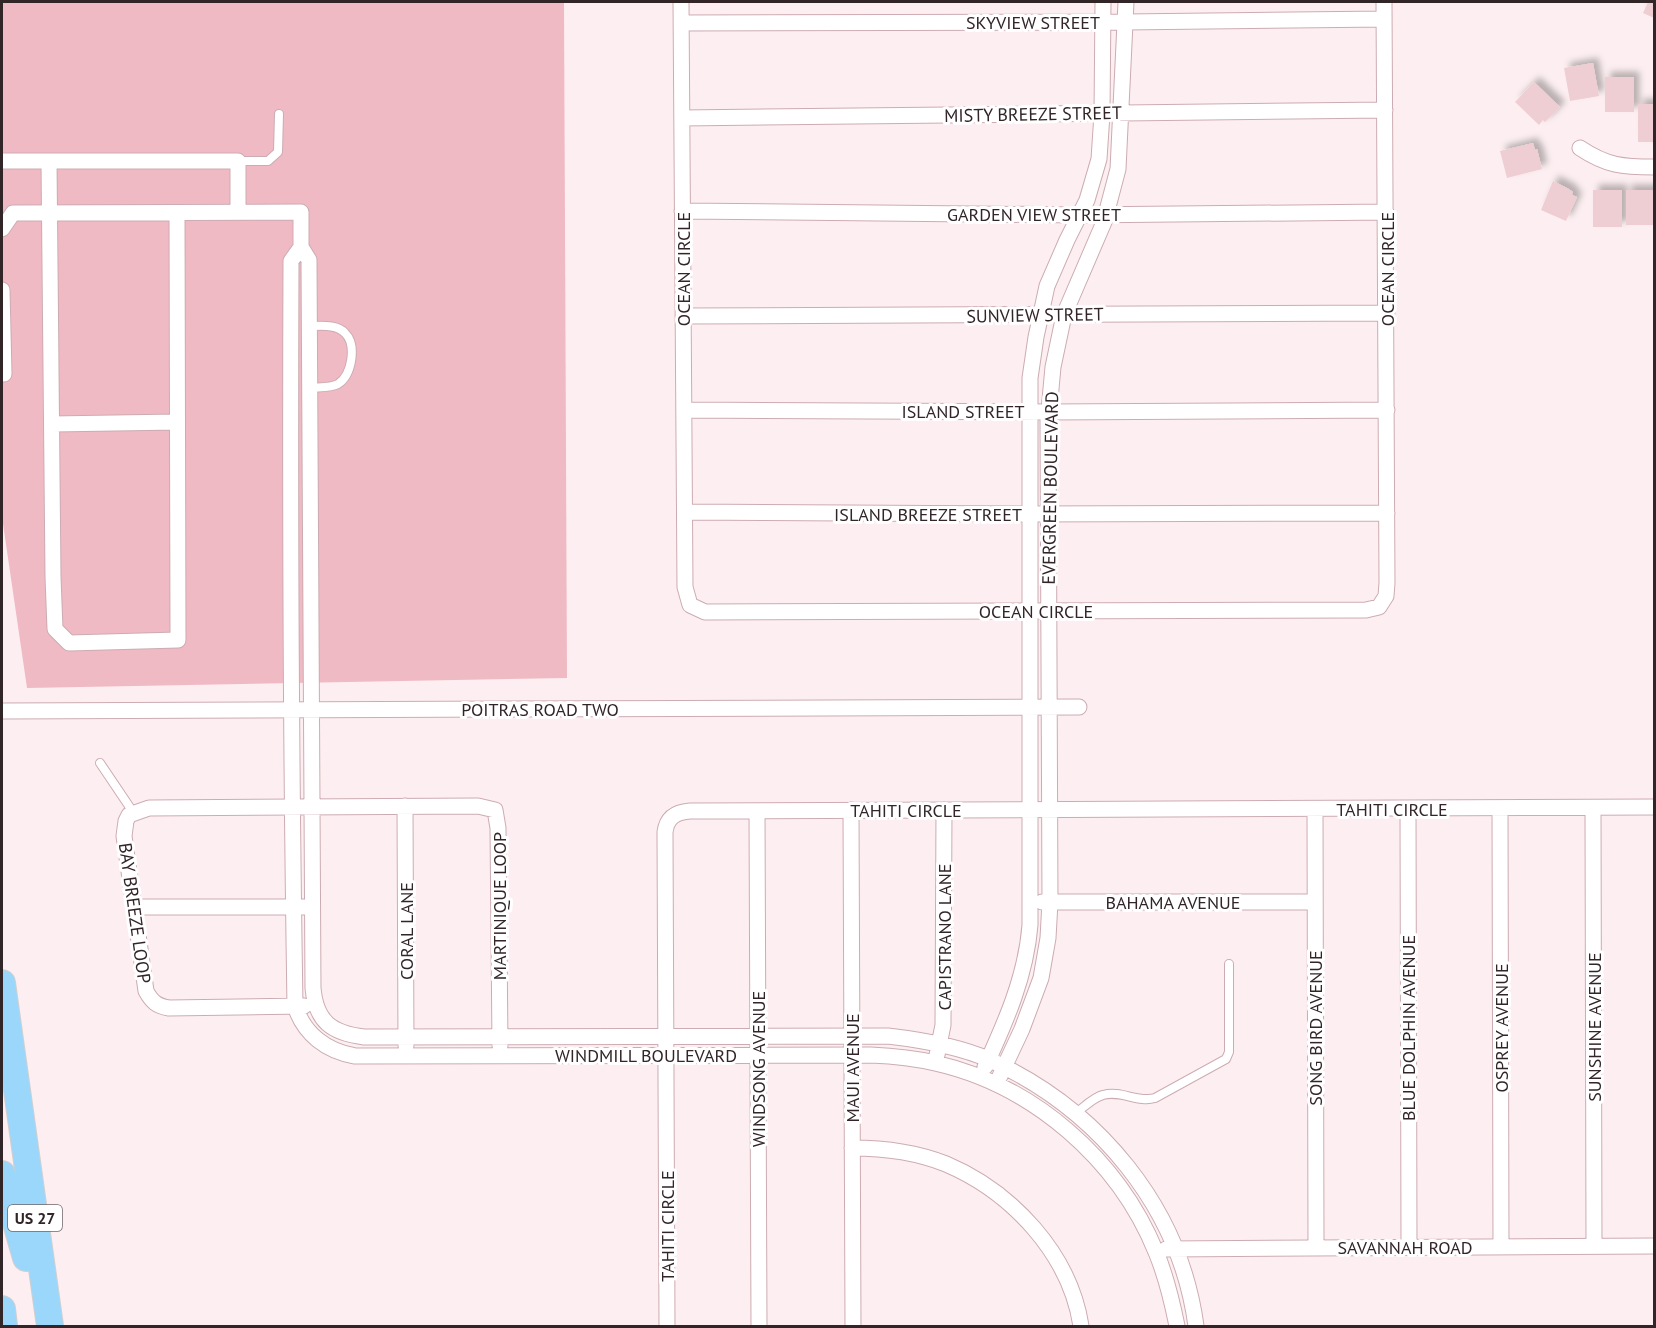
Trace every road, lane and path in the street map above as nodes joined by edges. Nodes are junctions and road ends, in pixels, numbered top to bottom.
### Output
1 (681, 2) edge
2 (1103, 2) edge
3 (1126, 2) edge
4 (1384, 2) edge
5 (1384, 19) junction
6 (1103, 22) junction
7 (1125, 22) junction
8 (681, 23) junction
9 (1385, 110) junction
10 (1122, 113) junction
11 (279, 114) dead end
12 (1102, 114) junction
13 (682, 118) junction
14 (1580, 148) dead end
15 (2, 161) edge
16 (49, 161) junction
17 (238, 161) junction
18 (1654, 167) edge
19 (682, 211) junction
20 (238, 212) junction
21 (1386, 212) junction
22 (50, 213) junction
23 (177, 213) junction
24 (1106, 214) junction
25 (1079, 215) junction
26 (2, 228) edge
27 (301, 247) junction
28 (2, 290) edge
29 (1387, 313) junction
30 (1064, 315) junction
31 (683, 316) junction
32 (1040, 316) junction
33 (310, 326) junction
34 (290, 365) junction
35 (310, 365) junction
36 (4, 374) dead end
37 (310, 388) junction
38 (684, 410) junction
39 (1387, 410) junction
40 (1030, 411) junction
41 (1049, 412) junction
42 (177, 422) junction
43 (52, 424) junction
44 (685, 512) junction
45 (1387, 513) junction
46 (1029, 514) junction
47 (1048, 514) junction
48 (1029, 610) junction
49 (1048, 611) junction
50 (1030, 707) junction
51 (1049, 707) junction
52 (1079, 707) dead end
53 (2, 711) edge
54 (291, 711) junction
55 (311, 711) junction
56 (100, 763) dead end
57 (405, 806) junction
58 (292, 807) junction
59 (312, 807) junction
60 (1654, 807) edge
61 (1500, 808) junction
62 (1593, 808) junction
63 (1031, 809) junction
64 (1050, 809) junction
65 (1314, 809) junction
66 (1408, 809) junction
67 (851, 810) junction
68 (944, 810) junction
69 (757, 811) junction
70 (133, 812) junction
71 (1030, 902) junction
72 (1050, 902) junction
73 (1314, 902) junction
74 (134, 907) junction
75 (293, 907) junction
76 (313, 907) junction
77 (1229, 964) dead end
78 (2, 983) edge
79 (295, 1006) junction
80 (316, 1006) junction
81 (5, 1022) edge
82 (666, 1036) junction
83 (758, 1036) junction
84 (852, 1036) junction
85 (500, 1037) junction
86 (406, 1038) junction
87 (940, 1045) junction
88 (758, 1054) junction
89 (852, 1054) junction
90 (500, 1055) junction
91 (666, 1055) junction
92 (406, 1056) junction
93 (988, 1059) junction
94 (935, 1063) junction
95 (1004, 1068) junction
96 (980, 1077) junction
97 (996, 1084) junction
98 (1076, 1113) junction
99 (852, 1148) junction
100 (2, 1174) edge
101 (1594, 1246) junction
102 (1654, 1246) edge
103 (1316, 1247) junction
104 (1409, 1247) junction
105 (1501, 1247) junction
106 (1175, 1248) junction
107 (1156, 1250) junction
108 (2, 1309) edge
109 (4, 1326) edge
110 (39, 1326) edge
111 (50, 1326) edge
112 (667, 1326) edge
113 (759, 1326) edge
114 (853, 1326) edge
115 (1081, 1326) edge
116 (1177, 1326) edge
117 (1196, 1326) edge

1 - 8 street, OCEAN CIRCLE
2 - 6 street, EVERGREEN BOULEVARD
3 - 7 street, EVERGREEN BOULEVARD
4 - 5 street, OCEAN CIRCLE
5 - 7 street, SKYVIEW STREET
5 - 9 street, OCEAN CIRCLE
6 - 7 street, SKYVIEW STREET
6 - 8 street, SKYVIEW STREET
6 - 12 street, EVERGREEN BOULEVARD
7 - 10 street, EVERGREEN BOULEVARD
8 - 13 street, OCEAN CIRCLE
9 - 10 street, MISTY BREEZE STREET
9 - 21 street, OCEAN CIRCLE
10 - 12 street, MISTY BREEZE STREET
10 - 24 street, EVERGREEN BOULEVARD
11 - 17 lane
12 - 13 street, MISTY BREEZE STREET
12 - 25 street, EVERGREEN BOULEVARD
13 - 19 street, OCEAN CIRCLE
14 - 18 street
15 - 16 street
16 - 17 street
16 - 22 street
17 - 20 street
19 - 25 street, GARDEN VIEW STREET
19 - 31 street, OCEAN CIRCLE
20 - 23 street
20 - 27 street
21 - 24 street, GARDEN VIEW STREET
21 - 29 street, OCEAN CIRCLE
22 - 23 street
22 - 26 street
22 - 43 street
23 - 42 street
24 - 25 street, GARDEN VIEW STREET
24 - 30 street, EVERGREEN BOULEVARD
25 - 32 street, EVERGREEN BOULEVARD
27 - 33 street
27 - 34 street, WINDMILL BOULEVARD
28 - 36 street
29 - 30 street, SUNVIEW STREET
29 - 39 street, OCEAN CIRCLE
30 - 32 street, SUNVIEW STREET
30 - 41 street, EVERGREEN BOULEVARD
31 - 32 street, SUNVIEW STREET
31 - 38 street, OCEAN CIRCLE
32 - 40 street, EVERGREEN BOULEVARD
33 - 35 street
33 - 37 lane
34 - 35 street
34 - 54 street, WINDMILL BOULEVARD
35 - 37 street
37 - 55 street
38 - 40 street, ISLAND STREET
38 - 44 street, OCEAN CIRCLE
39 - 41 street, ISLAND STREET
39 - 45 street, OCEAN CIRCLE
40 - 41 street, ISLAND STREET
40 - 46 street, EVERGREEN BOULEVARD
41 - 47 street, EVERGREEN BOULEVARD
42 - 43 street
42 - 43 street
44 - 46 street, ISLAND BREEZE STREET
44 - 48 street, OCEAN CIRCLE
45 - 47 street, ISLAND BREEZE STREET
45 - 49 street, OCEAN CIRCLE
46 - 47 street, ISLAND BREEZE STREET
46 - 48 street, EVERGREEN BOULEVARD
47 - 49 street, EVERGREEN BOULEVARD
48 - 49 street, OCEAN CIRCLE
48 - 50 street, EVERGREEN BOULEVARD
49 - 51 street, EVERGREEN BOULEVARD
50 - 51 street, POITRAS ROAD TWO
50 - 55 street, POITRAS ROAD TWO
50 - 63 street, EVERGREEN BOULEVARD
51 - 52 street, POITRAS ROAD TWO
51 - 64 street, EVERGREEN BOULEVARD
53 - 54 street, POITRAS ROAD TWO
54 - 55 street, POITRAS ROAD TWO
54 - 58 street, WINDMILL BOULEVARD
55 - 59 street
56 - 70 lane
57 - 59 street
57 - 85 street, MARTINIQUE LOOP
57 - 86 street, CORAL LANE
58 - 59 street
58 - 70 street
58 - 75 street, WINDMILL BOULEVARD
59 - 76 street
60 - 62 street, TAHITI CIRCLE
61 - 62 street, TAHITI CIRCLE
61 - 66 street, TAHITI CIRCLE
61 - 105 street, OSPREY AVENUE
62 - 101 street, SUNSHINE AVENUE
63 - 64 street, TAHITI CIRCLE
63 - 68 street, TAHITI CIRCLE
63 - 71 street, EVERGREEN BOULEVARD
64 - 65 street, TAHITI CIRCLE
64 - 72 street, EVERGREEN BOULEVARD
65 - 66 street, TAHITI CIRCLE
65 - 73 street, SONG BIRD AVENUE
66 - 104 street, BLUE DOLPHIN AVENUE
67 - 68 street, TAHITI CIRCLE
67 - 69 street, TAHITI CIRCLE
67 - 84 street, MAUI AVENUE
68 - 87 street, CAPISTRANO LANE
69 - 82 street, TAHITI CIRCLE
69 - 83 street, WINDSONG AVENUE
70 - 74 street, BAY BREEZE LOOP
71 - 72 street, BAHAMA AVENUE
71 - 93 street, EVERGREEN BOULEVARD
72 - 73 street, BAHAMA AVENUE
72 - 95 street, EVERGREEN BOULEVARD
73 - 103 street, SONG BIRD AVENUE
74 - 75 street
74 - 79 street, BAY BREEZE LOOP
75 - 76 street
75 - 79 street, WINDMILL BOULEVARD
76 - 80 street
77 - 98 lane
78 - 81 highway, US 27
79 - 80 street, BAY BREEZE LOOP
79 - 92 street, WINDMILL BOULEVARD
80 - 86 street, WINDMILL BOULEVARD
81 - 111 highway, US 27
82 - 83 street, WINDMILL BOULEVARD
82 - 85 street, WINDMILL BOULEVARD
82 - 91 street, TAHITI CIRCLE
83 - 84 street, WINDMILL BOULEVARD
83 - 88 street, WINDSONG AVENUE
84 - 87 street, WINDMILL BOULEVARD
84 - 89 street, MAUI AVENUE
85 - 86 street, WINDMILL BOULEVARD
85 - 90 street, MARTINIQUE LOOP
86 - 92 street, CORAL LANE
87 - 93 street, WINDMILL BOULEVARD
87 - 94 street, CAPISTRANO LANE
88 - 89 street, WINDMILL BOULEVARD
88 - 91 street, WINDMILL BOULEVARD
88 - 113 street, WINDSONG AVENUE
89 - 94 street, WINDMILL BOULEVARD
89 - 99 street, MAUI AVENUE
90 - 91 street, WINDMILL BOULEVARD
90 - 92 street, WINDMILL BOULEVARD
91 - 112 street, TAHITI CIRCLE
93 - 95 street, WINDMILL BOULEVARD
93 - 96 street, EVERGREEN BOULEVARD
94 - 96 street, WINDMILL BOULEVARD
95 - 97 street, EVERGREEN BOULEVARD
95 - 98 street, WINDMILL BOULEVARD
96 - 97 street, WINDMILL BOULEVARD
97 - 107 street, WINDMILL BOULEVARD
98 - 106 street, WINDMILL BOULEVARD
99 - 114 street, MAUI AVENUE
99 - 115 street
100 - 110 highway
101 - 102 street, SAVANNAH ROAD
101 - 105 street, SAVANNAH ROAD
103 - 104 street, SAVANNAH ROAD
103 - 106 street, SAVANNAH ROAD
104 - 105 street, SAVANNAH ROAD
106 - 107 street, SAVANNAH ROAD
106 - 117 street, WINDMILL BOULEVARD
107 - 116 street, WINDMILL BOULEVARD
108 - 109 highway

